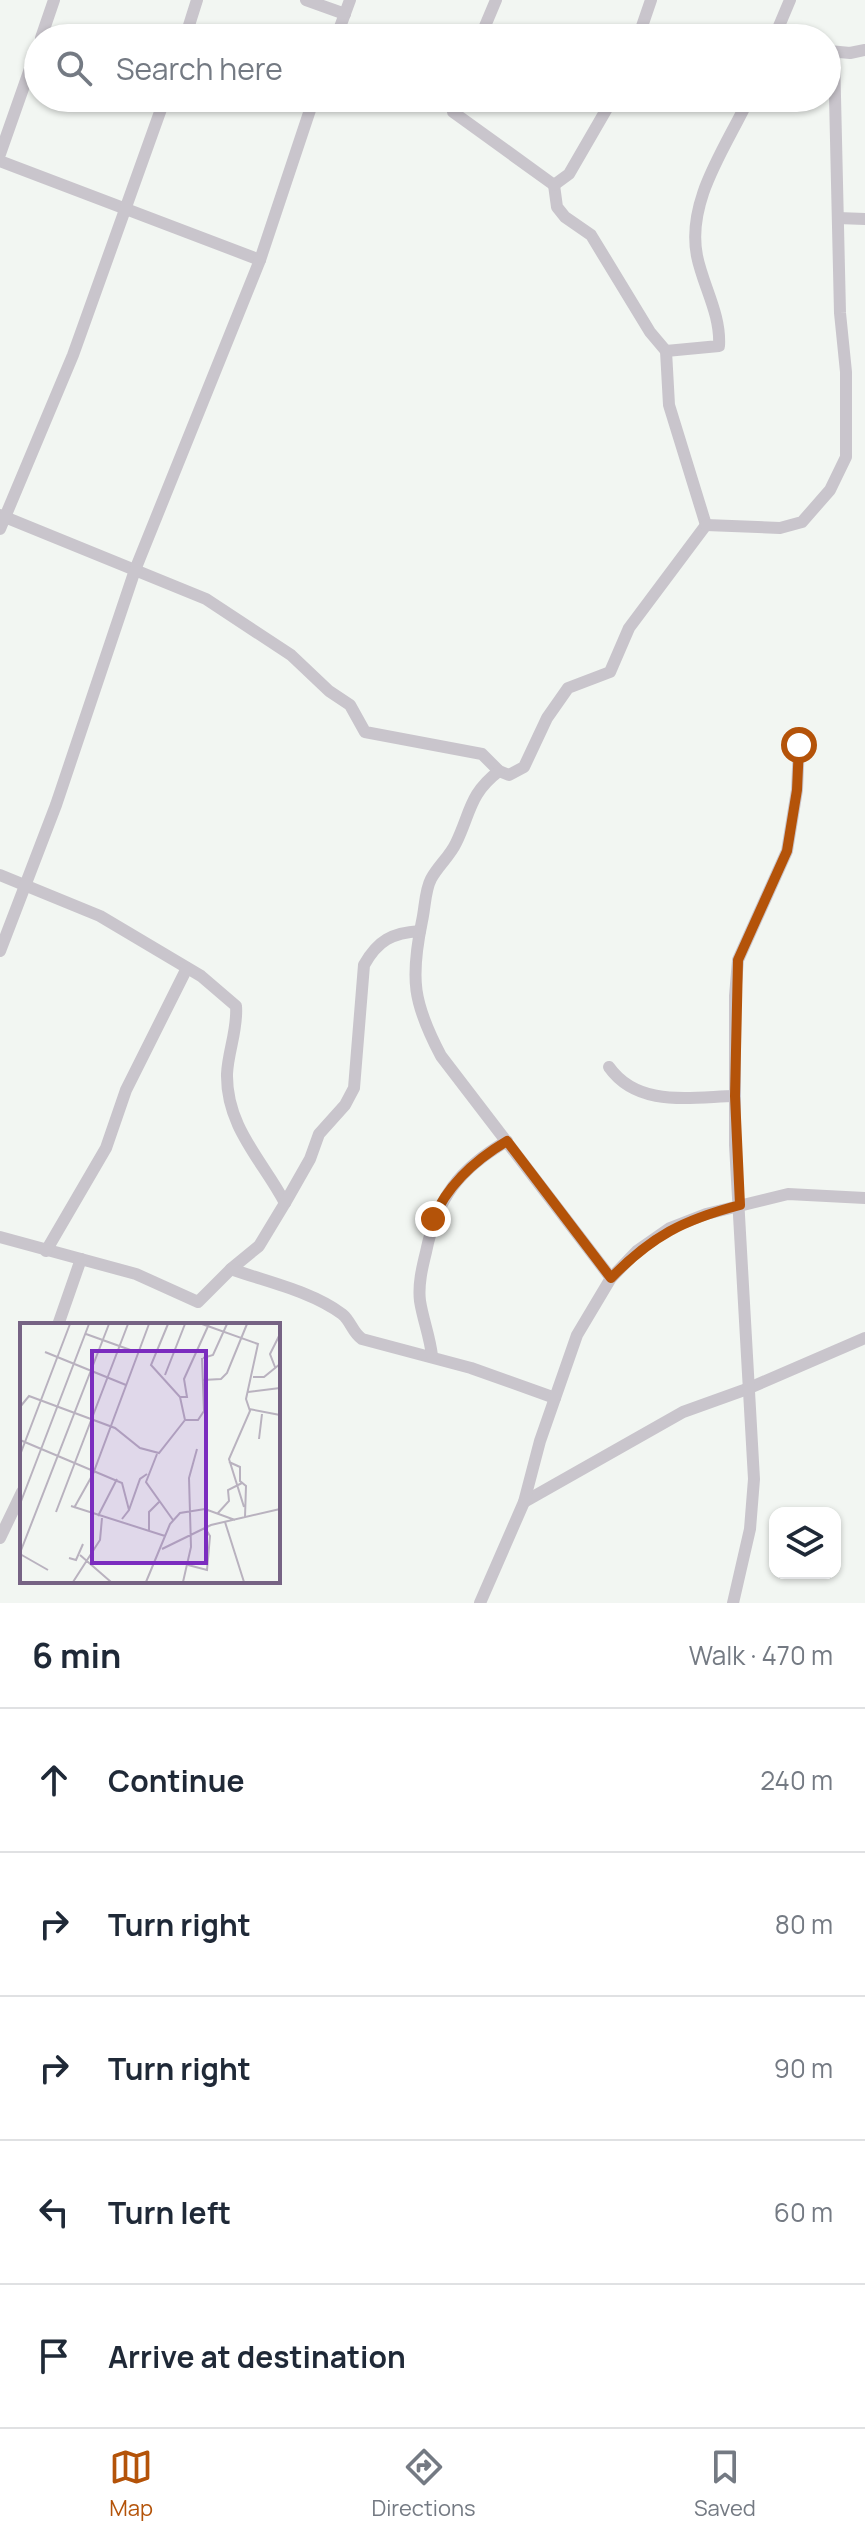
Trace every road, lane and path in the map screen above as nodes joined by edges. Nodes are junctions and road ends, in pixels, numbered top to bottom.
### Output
1 (54, 0) edge
2 (197, 0) edge
3 (306, 0) edge
4 (350, 0) edge
5 (496, 0) edge
6 (651, 0) edge
7 (790, 0) edge
8 (345, 14) junction
9 (46, 24) edge
10 (189, 24) edge
11 (341, 24) edge
12 (486, 24) edge
13 (643, 24) edge
14 (780, 24) edge
15 (865, 50) edge
16 (841, 51) edge
17 (24, 86) edge
18 (160, 112) edge
19 (309, 112) edge
20 (453, 112) edge
21 (605, 112) edge
22 (742, 112) edge
23 (834, 112) edge
24 (0, 154) edge
25 (0, 161) edge
26 (554, 185) junction
27 (128, 209) junction
28 (838, 218) junction
29 (865, 219) edge
30 (260, 260) junction
31 (666, 351) junction
32 (1, 520) edge
33 (706, 525) junction
34 (135, 570) junction
35 (799, 745) dead end
36 (499, 771) junction
37 (0, 875) edge
38 (26, 884) junction
39 (420, 931) junction
40 (0, 951) edge
41 (187, 968) junction
42 (609, 1067) dead end
43 (735, 1096) junction
44 (507, 1141) junction
45 (865, 1198) edge
46 (285, 1203) junction
47 (740, 1205) junction
48 (0, 1237) edge
49 (46, 1251) junction
50 (81, 1259) junction
51 (231, 1269) junction
52 (611, 1278) junction
53 (59, 1323) edge
54 (860, 1340) edge
55 (865, 1354) edge
56 (432, 1356) junction
57 (747, 1389) junction
58 (555, 1398) junction
59 (20, 1496) edge
60 (524, 1502) junction
61 (0, 1538) edge
62 (480, 1603) edge
63 (733, 1603) edge

1 - 9 street
2 - 10 street
3 - 8 street
4 - 8 street
5 - 12 street
6 - 13 street
7 - 14 street
8 - 11 street
15 - 16 street
17 - 24 street
18 - 27 street
19 - 30 street
20 - 26 street
21 - 26 street
22 - 31 street
23 - 28 street
25 - 27 street
26 - 31 street
27 - 30 street
27 - 32 street
28 - 29 street
28 - 33 street
30 - 34 street
31 - 33 street
32 - 34 street
33 - 36 street
34 - 36 street
34 - 38 street
35 - 43 street
36 - 39 street
37 - 38 street
38 - 40 street
38 - 41 street
39 - 44 street
39 - 46 street
41 - 46 street
41 - 49 street
42 - 43 street
43 - 47 street
44 - 52 street
44 - 56 street
45 - 47 street
46 - 51 street
47 - 52 street
47 - 57 street
48 - 49 street
49 - 50 street
50 - 51 street
50 - 53 street
51 - 56 street
52 - 58 street
54 - 55 street
54 - 57 street
56 - 58 street
57 - 60 street
57 - 63 street
58 - 60 street
59 - 61 street
60 - 62 street

